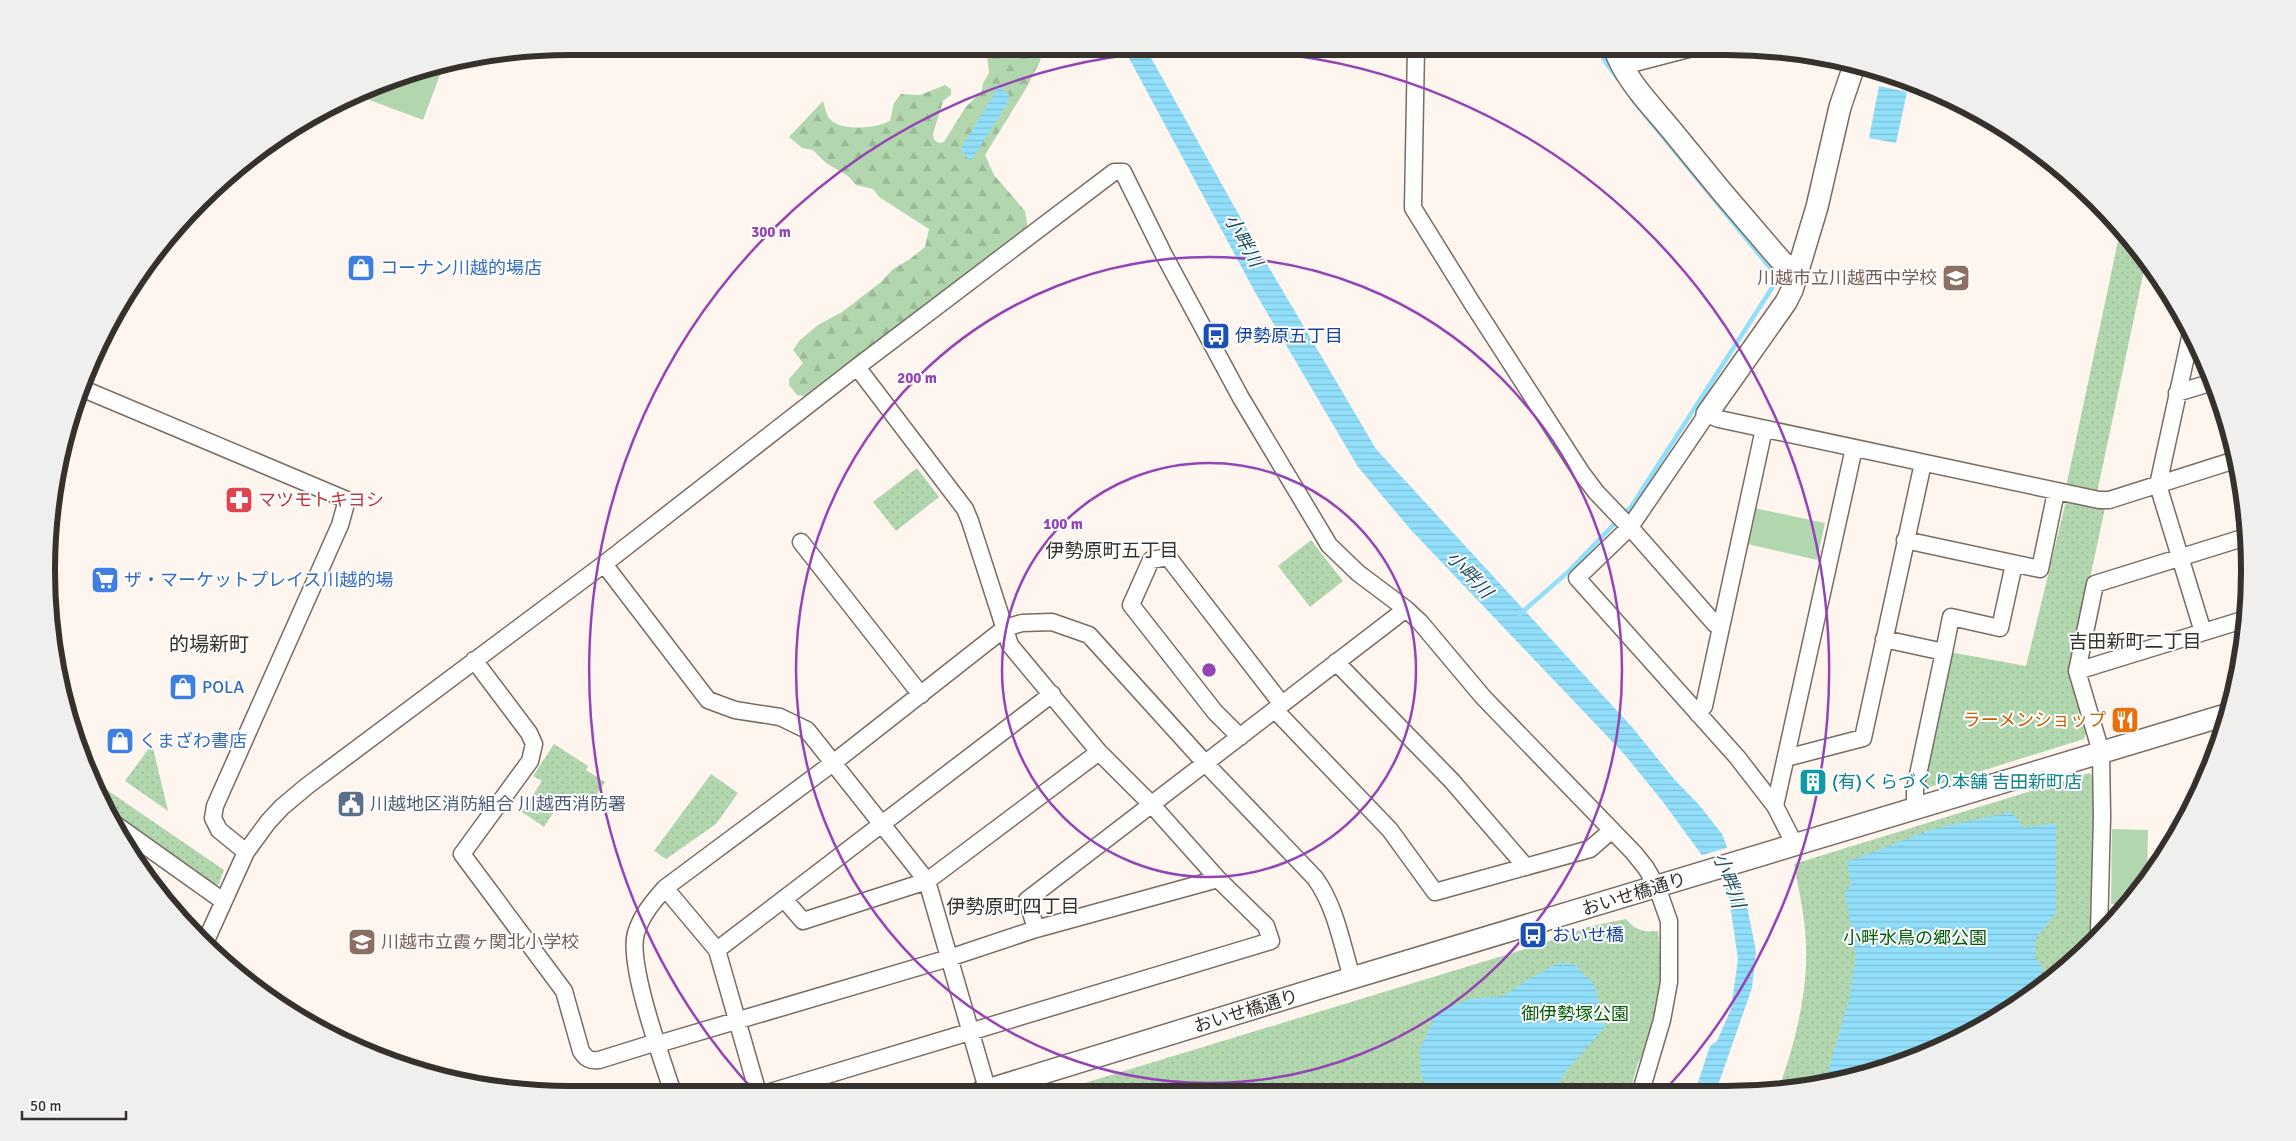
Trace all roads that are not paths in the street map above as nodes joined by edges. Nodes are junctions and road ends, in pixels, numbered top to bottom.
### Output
1 (1416, 55) edge
2 (1634, 55) edge
3 (1618, 57) edge
4 (1852, 71) edge
5 (1798, 269) junction
6 (2188, 343) edge
7 (857, 367) junction
8 (2206, 384) edge
9 (87, 391) edge
10 (2177, 393) junction
11 (1707, 414) junction
12 (1764, 429) junction
13 (1854, 448) junction
14 (2229, 462) edge
15 (1923, 463) junction
16 (2158, 484) junction
17 (2056, 492) junction
18 (1630, 527) junction
19 (2240, 539) edge
20 (1905, 540) junction
21 (801, 542) dead end
22 (2180, 557) junction
23 (604, 564) junction
24 (2014, 564) junction
25 (1406, 609) junction
26 (2238, 621) edge
27 (1721, 625) junction
28 (1005, 628) junction
29 (2203, 632) junction
30 (1884, 639) junction
31 (1944, 652) junction
32 (474, 660) junction
33 (1336, 662) junction
34 (2077, 670) junction
35 (1052, 694) junction
36 (921, 695) junction
37 (1278, 706) junction
38 (1698, 714) junction
39 (2219, 717) edge
40 (1240, 737) junction
41 (1099, 752) junction
42 (2101, 752) junction
43 (1786, 758) junction
44 (833, 763) junction
45 (1206, 764) junction
46 (1152, 804) junction
47 (1775, 806) junction
48 (1916, 808) junction
49 (881, 824) junction
50 (1612, 830) junction
51 (127, 832) edge
52 (1786, 848) junction
53 (246, 852) junction
54 (1526, 867) junction
55 (1218, 879) junction
56 (927, 881) junction
57 (1664, 885) junction
58 (665, 888) junction
59 (784, 899) junction
60 (224, 901) junction
61 (2099, 925) edge
62 (1036, 929) junction
63 (208, 937) edge
64 (717, 950) junction
65 (949, 958) junction
66 (1352, 978) junction
67 (736, 1021) junction
68 (969, 1031) junction
69 (657, 1043) junction
70 (671, 1086) edge
71 (756, 1086) edge
72 (789, 1086) edge
73 (984, 1086) edge
74 (1005, 1086) edge
75 (1642, 1086) edge

1 - 18 street
2 - 3 street
3 - 5 street
4 - 5 street
5 - 11 street
6 - 10 street
7 - 23 street
7 - 25 street
7 - 28 street
8 - 10 street
9 - 53 street
10 - 16 street
11 - 12 street
11 - 18 street
12 - 13 street
12 - 27 street
13 - 15 street
13 - 43 street
14 - 16 street
15 - 17 street
15 - 20 street
16 - 17 street
16 - 22 street
17 - 24 street
18 - 27 street
18 - 38 street
19 - 22 street
20 - 24 street
20 - 30 street
21 - 36 street
22 - 29 street
22 - 34 street
23 - 32 street
23 - 44 street
24 - 31 street
25 - 33 street
25 - 50 street
26 - 29 street
27 - 38 street
28 - 35 street
28 - 36 street
28 - 45 street
29 - 34 street
30 - 31 street
30 - 43 street
31 - 48 street
32 - 53 street
32 - 69 street
33 - 37 street
33 - 54 street
34 - 42 street
35 - 41 street
35 - 49 street
36 - 44 street
37 - 40 street
37 - 40 street
37 - 54 street
38 - 47 street
39 - 42 street, おいせ橋通り
40 - 45 street
41 - 46 street
41 - 56 street
42 - 48 street, おいせ橋通り
42 - 61 street
43 - 47 street
44 - 49 street
44 - 58 street
45 - 46 street
45 - 66 street
46 - 55 street
46 - 62 street
47 - 52 street
48 - 52 street, おいせ橋通り
49 - 56 street
49 - 59 street
50 - 54 street
50 - 57 street
51 - 60 street
52 - 57 street, おいせ橋通り
53 - 60 street
55 - 62 street
55 - 68 street
56 - 59 street
56 - 65 street
57 - 66 street, おいせ橋通り
57 - 75 street
58 - 64 street
58 - 69 street
59 - 64 street
60 - 63 street
62 - 65 street
64 - 67 street
65 - 67 street
65 - 68 street
66 - 74 street, おいせ橋通り
67 - 69 street
67 - 71 street
68 - 72 street
68 - 73 street
69 - 70 street

